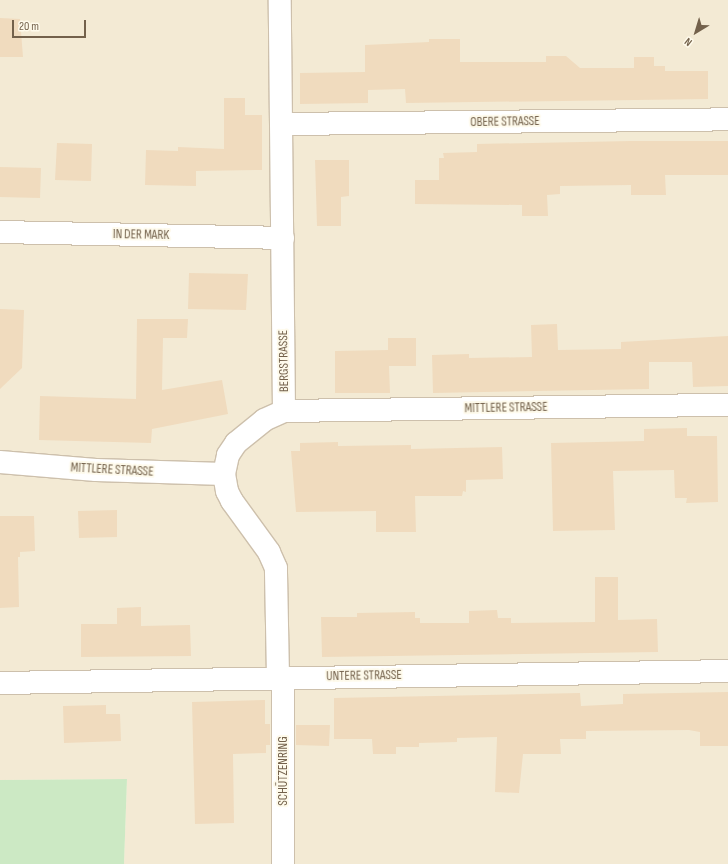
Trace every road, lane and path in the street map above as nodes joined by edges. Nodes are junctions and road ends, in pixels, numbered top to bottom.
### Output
1 (280, 0) edge
2 (728, 119) edge
3 (282, 124) junction
4 (0, 232) edge
5 (283, 238) junction
6 (728, 405) edge
7 (284, 411) junction
8 (0, 462) edge
9 (224, 474) junction
10 (728, 671) edge
11 (281, 677) junction
12 (0, 683) edge
13 (283, 864) edge

1 - 3 street, BERGSTRASSE
2 - 3 street, OBERE STRASSE
3 - 5 street, BERGSTRASSE
4 - 5 street, IN DER MARK
5 - 7 street, BERGSTRASSE
6 - 7 street, MITTLERE STRASSE
7 - 9 street, BERGSTRASSE
8 - 9 street, MITTLERE STRASSE
9 - 11 street, BERGSTRASSE
10 - 11 street, UNTERE STRASSE
11 - 12 street, UNTERE STRASSE
11 - 13 street, SCHÜTZENRING

